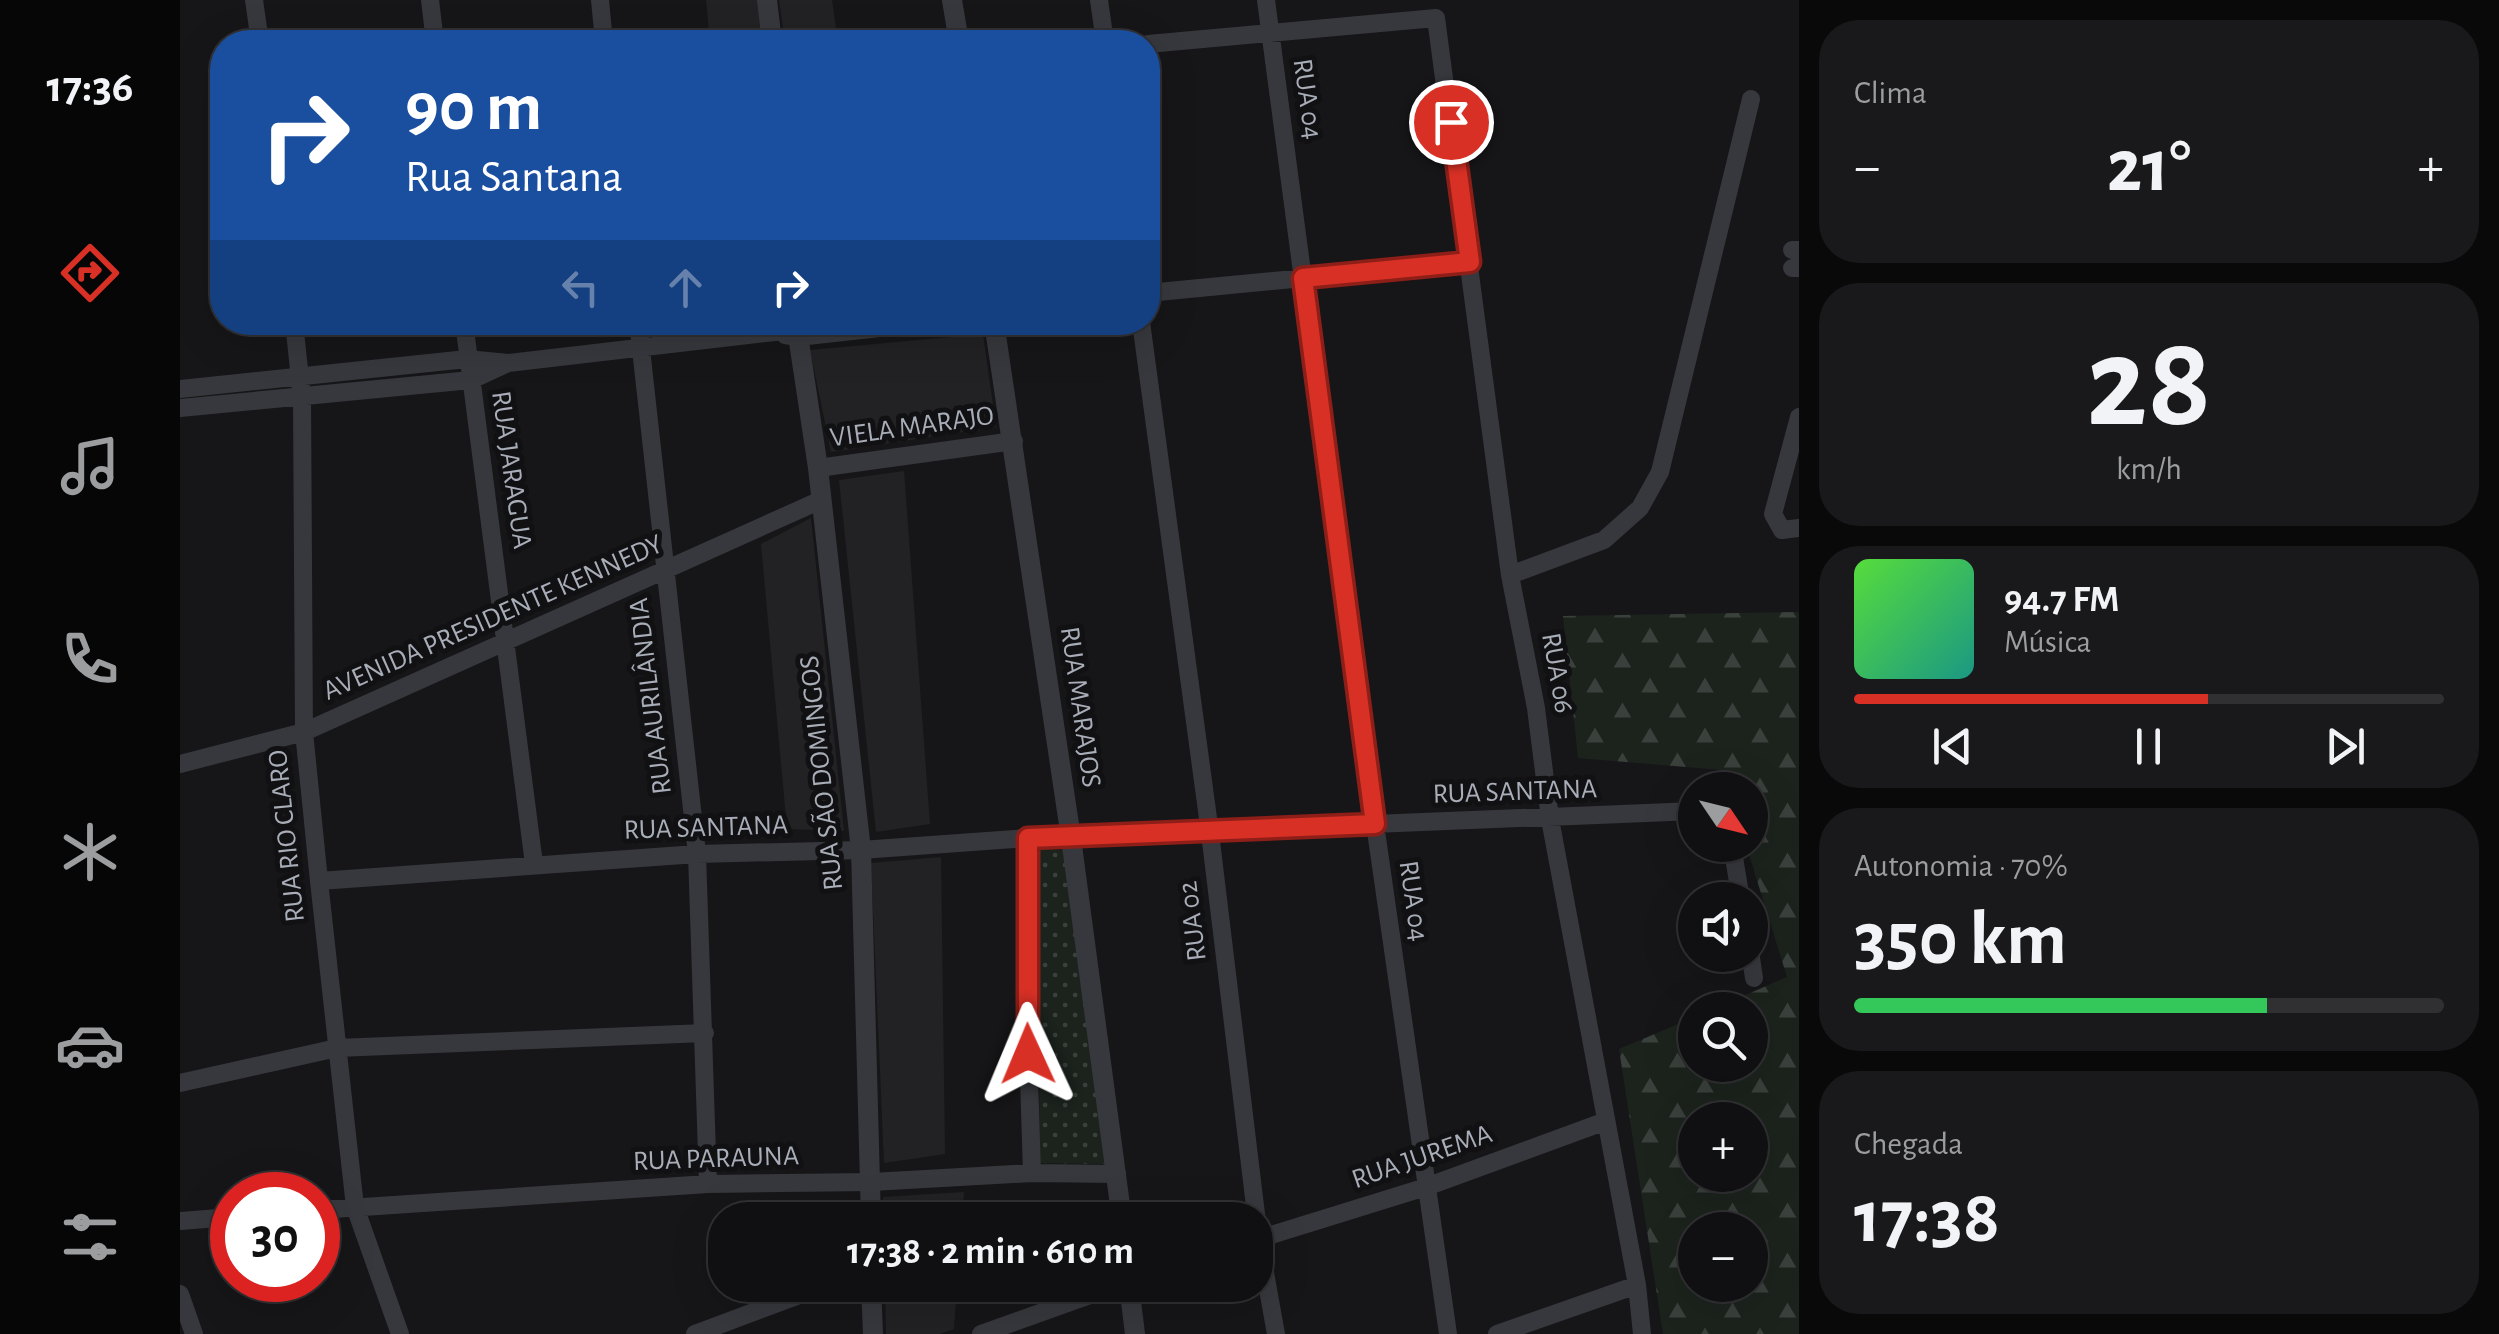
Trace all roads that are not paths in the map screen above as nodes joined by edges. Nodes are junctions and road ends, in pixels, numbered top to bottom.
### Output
1 (254, 0) edge
2 (430, 0) edge
3 (600, 0) edge
4 (766, 0) edge
5 (952, 0) edge
6 (1099, 0) edge
7 (1266, 0) edge
8 (258, 30) edge
9 (433, 30) edge
10 (603, 30) edge
11 (770, 30) edge
12 (957, 30) edge
13 (1103, 30) edge
14 (1270, 34) junction
15 (1160, 43) edge
16 (1750, 98) dead end
17 (1470, 262) junction
18 (1303, 278) junction
19 (1160, 291) edge
20 (295, 335) edge
21 (465, 335) edge
22 (640, 335) edge
23 (748, 335) edge
24 (802, 335) edge
25 (996, 335) edge
26 (1142, 335) edge
27 (641, 347) junction
28 (466, 358) junction
29 (508, 363) junction
30 (300, 378) junction
31 (471, 380) junction
32 (180, 389) edge
33 (302, 398) junction
34 (180, 408) edge
35 (1799, 417) edge
36 (1014, 441) junction
37 (818, 468) junction
38 (820, 500) junction
39 (1790, 529) edge
40 (664, 572) junction
41 (1510, 575) junction
42 (506, 641) junction
43 (304, 732) junction
44 (180, 764) edge
45 (1678, 812) edge
46 (1550, 819) junction
47 (1375, 824) junction
48 (1210, 833) junction
49 (1028, 838) junction
50 (1071, 838) junction
51 (861, 850) junction
52 (697, 854) junction
53 (534, 864) junction
54 (318, 881) junction
55 (1753, 972) edge
56 (1754, 978) dead end
57 (705, 1032) junction
58 (338, 1048) junction
59 (180, 1084) edge
60 (1606, 1120) junction
61 (1032, 1172) junction
62 (1117, 1174) junction
63 (872, 1182) junction
64 (708, 1184) junction
65 (1426, 1188) junction
66 (872, 1202) edge
67 (1120, 1202) edge
68 (1253, 1202) edge
69 (355, 1207) junction
70 (340, 1208) edge
71 (210, 1219) edge
72 (180, 1221) edge
73 (1273, 1235) edge
74 (1636, 1285) junction
75 (180, 1294) edge
76 (781, 1302) edge
77 (871, 1302) edge
78 (1071, 1302) edge
79 (1131, 1302) edge
80 (1270, 1302) edge
81 (194, 1334) edge
82 (400, 1334) edge
83 (695, 1334) edge
84 (872, 1334) edge
85 (982, 1334) edge
86 (1136, 1334) edge
87 (1276, 1334) edge
88 (1448, 1334) edge
89 (1497, 1334) edge
90 (1642, 1334) edge

1 - 8 street
2 - 9 street
3 - 10 street
4 - 11 street
5 - 12 street
6 - 13 street
7 - 14 street, RUA 04
14 - 15 street
14 - 17 street, RUA 06
14 - 18 street, RUA 04
16 - 41 street
17 - 18 street
17 - 41 street, RUA 06
18 - 19 street
18 - 47 street, RUA 04
20 - 30 street, RUA RIO CLARO
21 - 28 street, RUA JARAGUA
22 - 27 street, RUA AURILÂNDIA
23 - 27 street
24 - 37 street, RUA SÃO DOMINGOS
25 - 36 street, RUA MARAJOS
26 - 48 street, RUA 02
27 - 29 street
27 - 40 street, RUA AURILÂNDIA
28 - 29 street
28 - 30 street
28 - 31 street, RUA JARAGUA
29 - 31 street
30 - 32 street
30 - 33 street, RUA RIO CLARO
31 - 33 street
31 - 42 street, RUA JARAGUA
33 - 34 street
33 - 43 street, RUA RIO CLARO
35 - 39 street
36 - 37 street, VIELA MARAJO
36 - 50 street, RUA MARAJOS
37 - 38 street, RUA SÃO DOMINGOS
38 - 40 street, AVENIDA PRESIDENTE KENNEDY
38 - 51 street, RUA SÃO DOMINGOS
40 - 42 street, AVENIDA PRESIDENTE KENNEDY
40 - 52 street, RUA AURILÂNDIA
41 - 46 street, RUA 06
42 - 43 street, AVENIDA PRESIDENTE KENNEDY
42 - 53 street, RUA JARAGUA
43 - 44 street, AVENIDA PRESIDENTE KENNEDY
43 - 54 street, RUA RIO CLARO
45 - 46 street, RUA SANTANA
46 - 47 street, RUA SANTANA
46 - 60 street, RUA 06
47 - 48 street, RUA SANTANA
47 - 65 street, RUA 04
48 - 50 street, RUA SANTANA
48 - 68 street, RUA 02
49 - 50 street, RUA SANTANA
49 - 51 street, RUA SANTANA
49 - 61 street
50 - 62 street, RUA MARAJOS
51 - 52 street, RUA SANTANA
51 - 63 street, RUA SÃO DOMINGOS
52 - 53 street, RUA SANTANA
52 - 57 street, RUA AURILÂNDIA
53 - 54 street, RUA SANTANA
54 - 58 street, RUA RIO CLARO
55 - 56 street
57 - 58 street
57 - 64 street, RUA AURILÂNDIA
58 - 59 street
58 - 69 street, RUA RIO CLARO
60 - 65 street, RUA JUREMA
60 - 74 street, RUA 06
61 - 62 street, RUA PARAUNA
61 - 63 street, RUA PARAUNA
62 - 67 street, RUA MARAJOS
63 - 64 street, RUA PARAUNA
63 - 66 street, RUA SÃO DOMINGOS
64 - 69 street, RUA PARAUNA
65 - 73 street, RUA JUREMA
65 - 88 street, RUA 04
69 - 70 street, RUA PARAUNA
69 - 82 street, RUA RIO CLARO
71 - 72 street
74 - 89 street
74 - 90 street, RUA 06
75 - 81 street
76 - 83 street
77 - 84 street
78 - 85 street
79 - 86 street
80 - 87 street, RUA 02

